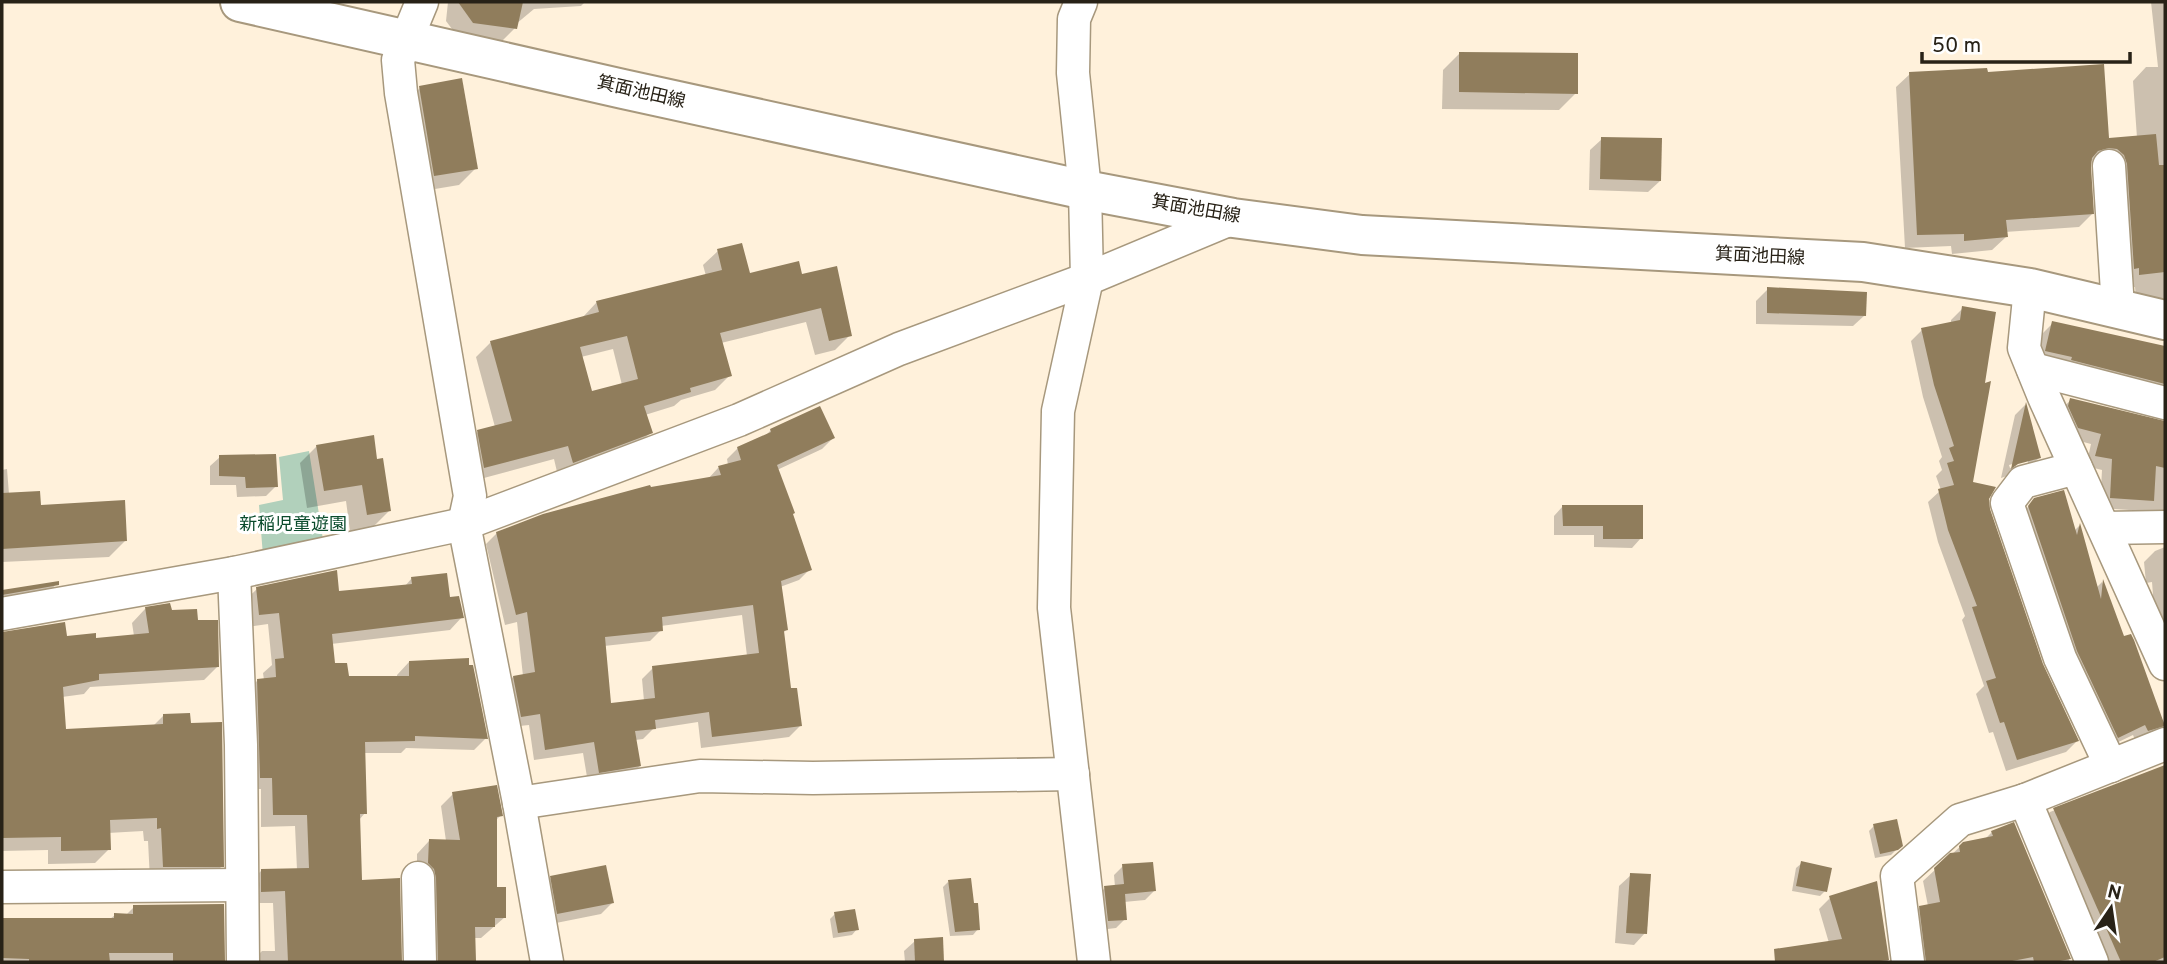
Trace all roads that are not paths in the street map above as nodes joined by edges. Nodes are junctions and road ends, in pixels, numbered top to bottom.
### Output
1 (240, 2) edge
2 (422, 2) edge
3 (1081, 2) edge
4 (405, 40) junction
5 (2109, 166) dead end
6 (1085, 190) junction
7 (1233, 218) junction
8 (1087, 279) junction
9 (2031, 288) junction
10 (2118, 308) junction
11 (2165, 320) edge
12 (2033, 369) junction
13 (2165, 404) edge
14 (2076, 468) junction
15 (464, 524) junction
16 (2165, 527) edge
17 (2104, 528) junction
18 (234, 573) junction
19 (2, 614) edge
20 (2165, 664) edge
21 (2165, 744) edge
22 (2111, 766) junction
23 (1073, 774) junction
24 (2025, 800) junction
25 (519, 803) junction
26 (418, 878) dead end
27 (242, 885) junction
28 (2, 887) edge
29 (243, 962) edge
30 (420, 962) edge
31 (547, 962) edge
32 (1094, 962) edge
33 (1908, 962) edge
34 (2092, 962) edge

1 - 4 main road, 箕面池田線
2 - 4 street
3 - 6 street
4 - 6 main road, 箕面池田線
4 - 15 street
5 - 10 street
6 - 7 main road, 箕面池田線
6 - 8 street
7 - 8 street
7 - 9 main road, 箕面池田線
8 - 15 street
8 - 23 street
9 - 10 main road, 箕面池田線
9 - 12 street
10 - 11 main road, 箕面池田線
12 - 13 street
12 - 14 street
14 - 17 street
14 - 22 street
15 - 18 street
15 - 25 street
16 - 17 street
17 - 20 street
18 - 19 street
18 - 27 street
21 - 22 street
22 - 24 street
23 - 25 street
23 - 32 street
24 - 33 street
24 - 34 street
25 - 31 street
26 - 30 street
27 - 28 street
27 - 29 street

